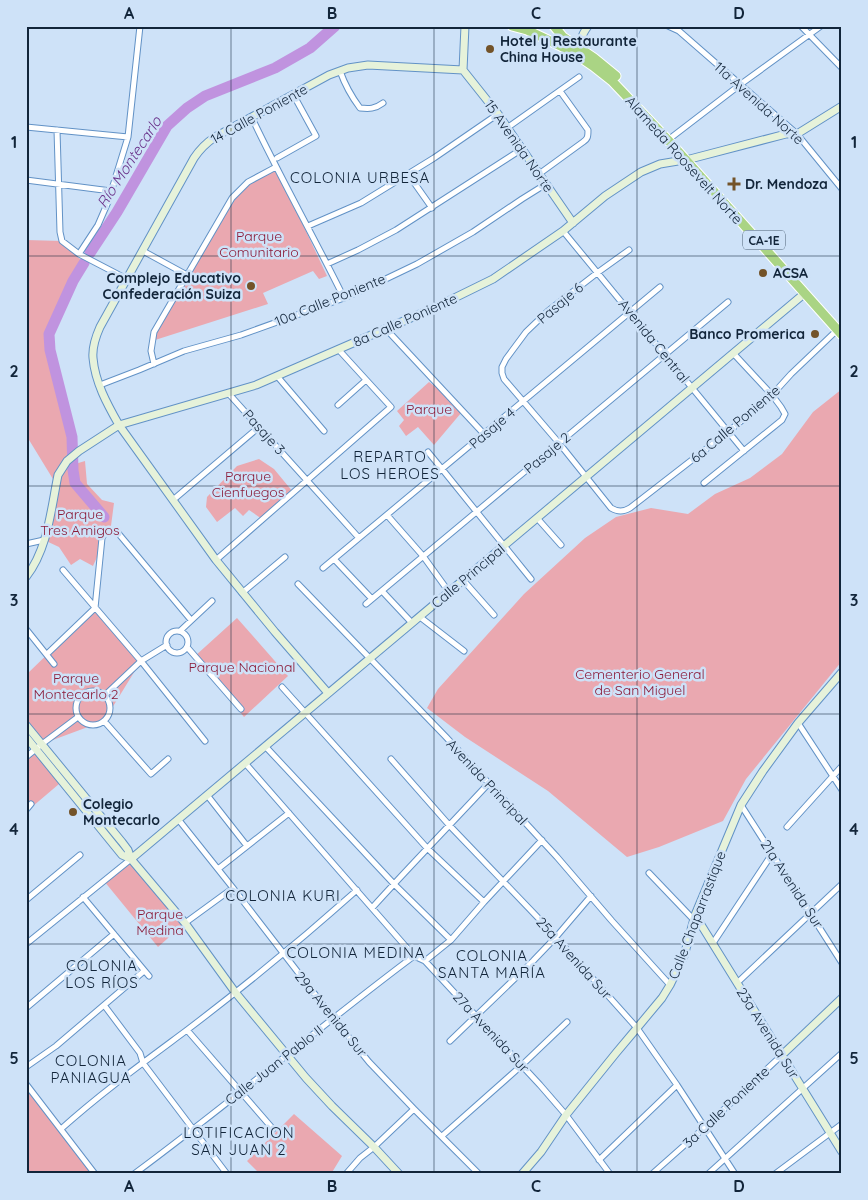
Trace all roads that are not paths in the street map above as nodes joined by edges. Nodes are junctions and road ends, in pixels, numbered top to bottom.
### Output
1 (140, 26) edge
2 (465, 26) edge
3 (512, 26) edge
4 (540, 26) edge
5 (554, 26) edge
6 (588, 26) edge
7 (668, 26) edge
8 (801, 26) edge
9 (821, 26) edge
10 (527, 30) junction
11 (809, 35) junction
12 (585, 52) junction
13 (842, 68) edge
14 (463, 70) junction
15 (340, 71) junction
16 (579, 77) dead end
17 (741, 84) junction
18 (560, 91) junction
19 (293, 94) junction
20 (382, 103) dead end
21 (842, 106) edge
22 (498, 114) junction
23 (252, 118) junction
24 (26, 127) edge
25 (507, 128) junction
26 (57, 130) junction
27 (797, 134) junction
28 (128, 137) junction
29 (670, 139) junction
30 (522, 148) junction
31 (277, 158) dead end
32 (687, 160) junction
33 (276, 167) junction
34 (408, 174) junction
35 (539, 174) junction
36 (26, 180) edge
37 (58, 184) junction
38 (546, 184) junction
39 (842, 189) edge
40 (111, 191) junction
41 (432, 208) junction
42 (573, 223) junction
43 (308, 226) junction
44 (563, 231) junction
45 (628, 250) dead end
46 (143, 251) junction
47 (79, 254) junction
48 (327, 264) junction
49 (597, 273) junction
50 (187, 275) junction
51 (127, 279) junction
52 (660, 287) dead end
53 (805, 293) junction
54 (344, 298) junction
55 (728, 302) dead end
56 (630, 312) junction
57 (386, 329) junction
58 (840, 329) edge
59 (338, 349) junction
60 (734, 353) junction
61 (664, 354) junction
62 (154, 364) junction
63 (277, 376) junction
64 (366, 380) junction
65 (100, 385) junction
66 (692, 388) junction
67 (229, 394) junction
68 (772, 395) junction
69 (524, 401) junction
70 (338, 405) dead end
71 (119, 425) junction
72 (259, 427) junction
73 (324, 431) dead end
74 (728, 432) junction
75 (484, 434) junction
76 (559, 443) junction
77 (744, 451) junction
78 (428, 452) dead end
79 (442, 469) junction
80 (586, 477) junction
81 (307, 480) junction
82 (704, 483) dead end
83 (172, 500) junction
84 (477, 511) junction
85 (388, 515) junction
86 (537, 518) junction
87 (359, 538) junction
88 (44, 540) junction
89 (26, 544) edge
90 (561, 545) dead end
91 (504, 546) junction
92 (423, 556) junction
93 (285, 557) dead end
94 (334, 559) junction
95 (216, 560) junction
96 (323, 568) dead end
97 (63, 570) dead end
98 (26, 577) edge
99 (531, 579) dead end
100 (463, 580) junction
101 (298, 584) dead end
102 (382, 590) junction
103 (242, 592) junction
104 (450, 592) junction
105 (372, 599) junction
106 (212, 601) dead end
107 (366, 604) dead end
108 (95, 608) junction
109 (494, 615) dead end
110 (420, 617) junction
111 (190, 620) junction
112 (412, 623) junction
113 (26, 629) edge
114 (180, 630) junction
115 (166, 645) junction
116 (187, 647) junction
117 (464, 650) dead end
118 (46, 654) junction
119 (370, 658) junction
120 (141, 661) junction
121 (54, 664) dead end
122 (842, 672) edge
123 (282, 687) dead end
124 (328, 693) junction
125 (104, 696) junction
126 (241, 709) dead end
127 (305, 713) junction
128 (78, 717) junction
129 (104, 721) junction
130 (798, 723) junction
131 (26, 725) edge
132 (26, 738) edge
133 (205, 741) dead end
134 (265, 746) junction
135 (39, 747) junction
136 (26, 758) edge
137 (391, 759) dead end
138 (168, 760) dead end
139 (245, 763) junction
140 (842, 766) edge
141 (832, 776) junction
142 (488, 783) junction
143 (842, 790) edge
144 (84, 794) junction
145 (207, 795) junction
146 (77, 800) junction
147 (32, 804) dead end
148 (741, 805) junction
149 (26, 810) edge
150 (289, 813) junction
151 (178, 820) junction
152 (450, 826) junction
153 (787, 827) dead end
154 (542, 840) junction
155 (247, 846) junction
156 (427, 848) junction
157 (772, 854) junction
158 (80, 855) dead end
159 (131, 859) junction
160 (218, 869) junction
161 (649, 873) dead end
162 (504, 881) junction
163 (394, 884) junction
164 (842, 884) edge
165 (233, 888) junction
166 (357, 890) junction
167 (591, 896) junction
168 (83, 897) junction
169 (26, 900) edge
170 (484, 902) junction
171 (372, 908) junction
172 (810, 914) junction
173 (694, 917) junction
174 (185, 923) junction
175 (114, 934) junction
176 (556, 937) junction
177 (451, 940) junction
178 (26, 944) edge
179 (713, 944) junction
180 (283, 954) junction
181 (414, 956) junction
182 (425, 961) junction
183 (842, 963) edge
184 (144, 970) junction
185 (149, 976) dead end
186 (737, 983) junction
187 (670, 985) junction
188 (236, 992) junction
189 (842, 998) edge
190 (104, 1005) junction
191 (26, 1008) edge
192 (476, 1016) junction
193 (334, 1019) junction
194 (567, 1022) dead end
195 (637, 1028) junction
196 (187, 1030) junction
197 (450, 1041) dead end
198 (842, 1054) edge
199 (288, 1055) junction
200 (782, 1055) junction
201 (143, 1063) junction
202 (521, 1066) junction
203 (26, 1067) edge
204 (26, 1084) edge
205 (677, 1085) junction
206 (802, 1088) junction
207 (241, 1092) junction
208 (414, 1109) junction
209 (566, 1115) junction
210 (842, 1124) edge
211 (193, 1128) junction
212 (705, 1128) junction
213 (61, 1129) junction
214 (274, 1129) dead end
215 (830, 1132) junction
216 (442, 1136) junction
217 (374, 1148) junction
218 (842, 1152) edge
219 (725, 1159) junction
220 (599, 1160) junction
221 (95, 1174) edge
222 (134, 1174) edge
223 (227, 1174) edge
224 (346, 1174) edge
225 (399, 1174) edge
226 (479, 1174) edge
227 (522, 1174) edge
228 (610, 1174) edge
229 (652, 1174) edge
230 (708, 1174) edge
231 (735, 1174) edge
232 (775, 1174) edge

1 - 28 street
2 - 14 street
3 - 10 highway, CA-1E
4 - 10 highway
5 - 12 highway, Alameda Roosevelt Norte / CA-1E
6 - 12 street
7 - 17 street, 11a Avenida Norte
8 - 11 street
9 - 11 street
10 - 29 highway, Alameda Roosevelt Norte / CA-1E
11 - 13 street
11 - 17 street
12 - 29 highway, Alameda Roosevelt Norte / CA-1E
14 - 15 street, 14 Calle Poniente
14 - 22 street, 15 Avenida Norte
15 - 19 street, 14 Calle Poniente
15 - 20 street
16 - 18 street
17 - 27 street, 11a Avenida Norte
17 - 29 street
18 - 25 street
18 - 35 street
19 - 23 street, 14 Calle Poniente
19 - 31 street
21 - 27 street, 8a Calle Poniente
22 - 25 street, 15 Avenida Norte
22 - 34 street
23 - 33 street
23 - 46 street, 14 Calle Poniente
24 - 26 street
25 - 30 street, 15 Avenida Norte
26 - 28 street
26 - 37 street
27 - 32 street, 8a Calle Poniente
27 - 39 street, 11a Avenida Norte
28 - 40 street
29 - 32 highway, Alameda Roosevelt Norte / CA-1E
30 - 35 street, 15 Avenida Norte
30 - 41 street
32 - 42 street, 8a Calle Poniente
32 - 53 highway, Alameda Roosevelt Norte / CA-1E
32 - 58 highway, Alameda Roosevelt Norte / CA-1E
33 - 43 street
33 - 50 street
34 - 41 street
34 - 43 street
35 - 38 street, 15 Avenida Norte
36 - 37 street
37 - 40 street
37 - 47 street
38 - 42 street, 15 Avenida Norte
38 - 54 street, 10a Calle Poniente
40 - 47 street
41 - 48 street
42 - 44 street, 8a Calle Poniente
43 - 48 street
44 - 49 street, Avenida Central
44 - 57 street, 8a Calle Poniente
45 - 49 street, Pasaje 6
46 - 50 street
46 - 51 street, 14 Calle Poniente
47 - 51 street
48 - 54 street
49 - 56 street, Avenida Central
49 - 69 street, Pasaje 6
50 - 62 street
51 - 65 street, 14 Calle Poniente
52 - 56 street, Pasaje 4
53 - 58 highway, Alameda Roosevelt Norte / CA-1E
53 - 60 street, Calle Principal
54 - 62 street, 10a Calle Poniente
55 - 61 street, Pasaje 2
56 - 61 street, Avenida Central
56 - 69 street, Pasaje 4
57 - 59 street, 8a Calle Poniente
57 - 75 street
58 - 68 street, 6a Calle Poniente
59 - 63 street, 8a Calle Poniente
59 - 64 street
60 - 66 street, Calle Principal
60 - 68 street
61 - 66 street, Avenida Central
61 - 76 street, Pasaje 2
62 - 65 street, 10a Calle Poniente
63 - 67 street, 8a Calle Poniente
63 - 73 street
64 - 70 street
64 - 81 street
65 - 71 street
66 - 74 street, Avenida Central
66 - 80 street, Calle Principal
67 - 71 street, 8a Calle Poniente
67 - 72 street, Pasaje 3
68 - 74 street, 6a Calle Poniente
68 - 77 street
69 - 75 street, Pasaje 4
69 - 76 street
71 - 83 street
71 - 88 street, 8a Calle Poniente
72 - 81 street, Pasaje 3
72 - 83 street
74 - 77 street, Avenida Central
74 - 80 street, 6a Calle Poniente
75 - 79 street, Pasaje 4
76 - 80 street
76 - 84 street, Pasaje 2
77 - 82 street
78 - 79 street
79 - 84 street
79 - 85 street, Pasaje 4
80 - 86 street, Calle Principal
81 - 87 street, Pasaje 3
81 - 95 street
83 - 95 street
84 - 91 street
84 - 92 street, Pasaje 2
85 - 87 street, Pasaje 4
85 - 92 street
86 - 90 street
86 - 91 street, Calle Principal
87 - 94 street, Pasaje 4
88 - 89 street
88 - 98 street, 8a Calle Poniente
91 - 99 street
91 - 100 street, Calle Principal
92 - 102 street, Pasaje 2
92 - 104 street
93 - 103 street
94 - 96 street, Pasaje 4
94 - 105 street
95 - 103 street
97 - 108 street
100 - 104 street, Calle Principal
100 - 109 street
101 - 119 street, Avenida Principal
102 - 105 street, Pasaje 2
102 - 112 street
103 - 124 street
104 - 110 street, Calle Principal
105 - 107 street, Pasaje 2
106 - 111 street
108 - 111 street
108 - 118 street
108 - 120 street
110 - 112 street, Calle Principal
110 - 117 street
111 - 114 street
112 - 119 street, Calle Principal
113 - 118 street
114 - 115 street
114 - 116 street
115 - 116 street
115 - 120 street
116 - 126 street
118 - 121 street
119 - 124 street, Calle Principal
119 - 142 street, Avenida Principal
120 - 125 street
120 - 133 street
122 - 130 street, Calle Chaparrastique
123 - 127 street
124 - 127 street, Calle Principal
125 - 128 street
125 - 129 street
127 - 134 street, Calle Principal
127 - 156 street
128 - 129 street
128 - 135 street
129 - 138 street
130 - 141 street
130 - 148 street, Calle Chaparrastique
131 - 135 street
132 - 135 street
134 - 139 street, Calle Principal
134 - 163 street
135 - 136 street
135 - 144 street
135 - 146 street
137 - 152 street, 25a Avenida Sur
139 - 145 street, Calle Principal
139 - 150 street, 27a Avenida Sur
140 - 141 street
141 - 143 street
141 - 153 street
142 - 152 street
142 - 154 street, Avenida Principal
144 - 146 street
144 - 159 street
145 - 151 street, Calle Principal
145 - 155 street
146 - 159 street
147 - 149 street
148 - 157 street, 21a Avenida Sur
148 - 173 street, Calle Chaparrastique
150 - 155 street
150 - 166 street, 27a Avenida Sur
151 - 159 street, Calle Principal
151 - 160 street, 29a Avenida Sur
152 - 156 street
152 - 162 street, 25a Avenida Sur
154 - 162 street
154 - 167 street, Avenida Principal
155 - 160 street
156 - 163 street
156 - 170 street
157 - 172 street, 21a Avenida Sur
157 - 179 street
158 - 169 street
159 - 168 street
159 - 174 street
160 - 165 street, 29a Avenida Sur
161 - 173 street
162 - 170 street
162 - 176 street, 25a Avenida Sur
163 - 171 street
163 - 177 street
164 - 172 street
165 - 174 street
165 - 180 street, 29a Avenida Sur
166 - 171 street, 27a Avenida Sur
166 - 180 street
167 - 176 street
167 - 187 street, Avenida Principal
168 - 175 street
168 - 178 street
170 - 177 street
171 - 181 street, 27a Avenida Sur
172 - 183 street, 21a Avenida Sur
172 - 186 street
173 - 179 street, 23a Avenida Sur
173 - 187 street, Calle Chaparrastique
174 - 188 street
175 - 184 street
175 - 191 street
176 - 192 street
176 - 195 street, 25a Avenida Sur
177 - 182 street
179 - 186 street, 23a Avenida Sur
180 - 188 street
180 - 193 street, 29a Avenida Sur
181 - 182 street, 27a Avenida Sur
181 - 193 street, Calle Juan Pablo II
182 - 192 street, 27a Avenida Sur
184 - 185 street
184 - 190 street
186 - 200 street, 23a Avenida Sur
187 - 195 street, Calle Chaparrastique
188 - 196 street
188 - 199 street
189 - 200 street, 3a Calle Poniente
190 - 201 street
190 - 203 street
192 - 197 street
192 - 202 street, 27a Avenida Sur
193 - 199 street, Calle Juan Pablo II
193 - 208 street, 29a Avenida Sur
194 - 202 street
195 - 205 street, 25a Avenida Sur
195 - 209 street, Calle Chaparrastique
196 - 201 street
196 - 207 street
198 - 206 street
199 - 207 street, Calle Juan Pablo II
199 - 217 street
200 - 206 street, 23a Avenida Sur
200 - 212 street, 3a Calle Poniente
201 - 211 street
201 - 213 street
202 - 209 street, 27a Avenida Sur
202 - 216 street
204 - 213 street
205 - 212 street, 25a Avenida Sur
205 - 220 street
206 - 215 street, 23a Avenida Sur
206 - 219 street
207 - 211 street, Calle Juan Pablo II
207 - 214 street
208 - 216 street, 29a Avenida Sur
208 - 217 street
209 - 220 street, 27a Avenida Sur
209 - 227 street, Calle Chaparrastique
210 - 215 street
211 - 222 street, Calle Juan Pablo II
211 - 223 street
212 - 219 street, 25a Avenida Sur
212 - 229 street, 3a Calle Poniente
213 - 221 street
215 - 218 street, 23a Avenida Sur
215 - 232 street
216 - 226 street, 29a Avenida Sur
217 - 224 street
217 - 225 street
219 - 230 street
219 - 231 street, 25a Avenida Sur
220 - 228 street, 27a Avenida Sur

